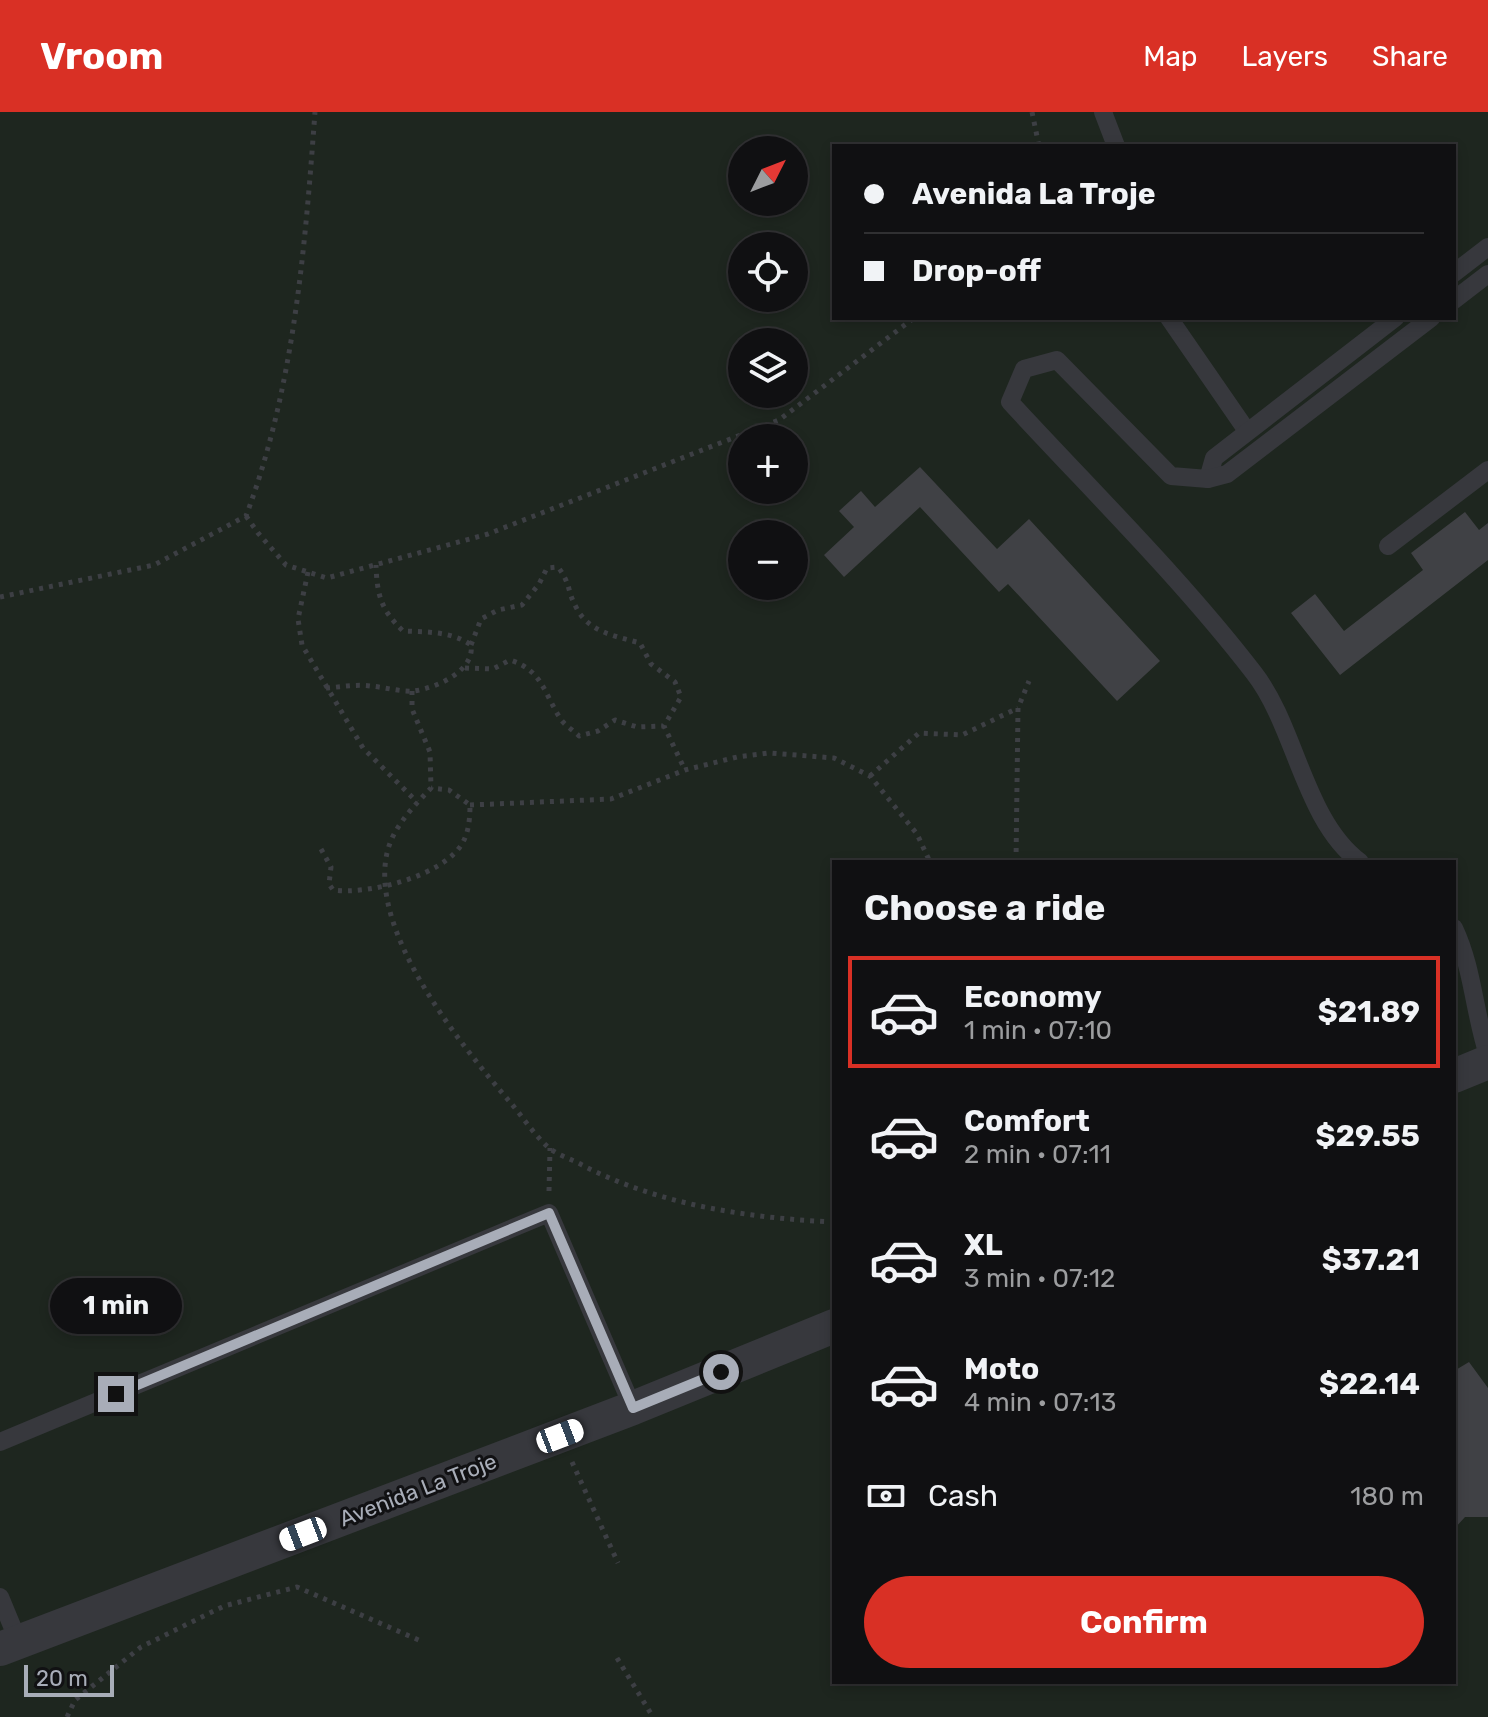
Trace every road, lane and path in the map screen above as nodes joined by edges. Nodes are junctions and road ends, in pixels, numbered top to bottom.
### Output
1 (315, 112) edge
2 (1032, 112) edge
3 (1103, 112) edge
4 (1039, 144) edge
5 (1115, 144) edge
6 (1488, 247) edge
7 (1456, 271) edge
8 (1488, 274) edge
9 (1456, 298) edge
10 (911, 320) edge
11 (1170, 320) edge
12 (1392, 320) edge
13 (1428, 320) edge
14 (1247, 431) junction
15 (1488, 470) edge
16 (1208, 479) junction
17 (246, 516) junction
18 (1388, 546) dead end
19 (376, 565) junction
20 (308, 572) junction
21 (0, 597) edge
22 (471, 645) junction
23 (465, 668) junction
24 (1029, 681) dead end
25 (326, 688) junction
26 (412, 691) junction
27 (1018, 708) junction
28 (664, 726) junction
29 (685, 770) junction
30 (870, 776) junction
31 (431, 788) junction
32 (418, 803) junction
33 (470, 805) junction
34 (321, 849) dead end
35 (929, 860) edge
36 (1016, 860) edge
37 (1357, 860) edge
38 (386, 886) junction
39 (1456, 932) edge
40 (1488, 1055) edge
41 (1488, 1062) edge
42 (1456, 1075) edge
43 (550, 1148) junction
44 (549, 1213) junction
45 (832, 1222) edge
46 (832, 1327) edge
47 (633, 1408) junction
48 (560, 1436) junction
49 (0, 1442) edge
50 (618, 1563) dead end
51 (0, 1597) edge
52 (421, 1641) dead end
53 (9, 1646) edge
54 (617, 1658) dead end
55 (67, 1717) edge
56 (653, 1717) edge

1 - 17 path
2 - 4 path
3 - 5 lane
6 - 7 lane
8 - 9 lane
10 - 19 path
11 - 14 lane
12 - 14 lane
13 - 16 lane
14 - 16 lane
15 - 18 lane
16 - 37 lane
17 - 20 path
17 - 21 path
19 - 20 path
19 - 22 path
20 - 25 path
22 - 23 path
22 - 28 path
23 - 26 path
23 - 28 path
24 - 27 path
25 - 26 path
25 - 32 path
26 - 31 path
27 - 30 path
27 - 36 path
28 - 29 path
29 - 30 path
29 - 33 path
30 - 35 path
31 - 32 path
31 - 33 path
32 - 38 path
33 - 38 path
34 - 38 path
38 - 43 path
39 - 40 lane
41 - 42 street
43 - 44 path
43 - 45 path
44 - 47 lane
44 - 49 lane
46 - 47 street, Avenida La Troje
47 - 48 street, Avenida La Troje
48 - 50 path
48 - 53 street, Avenida La Troje
51 - 53 lane
52 - 55 path
54 - 56 path

